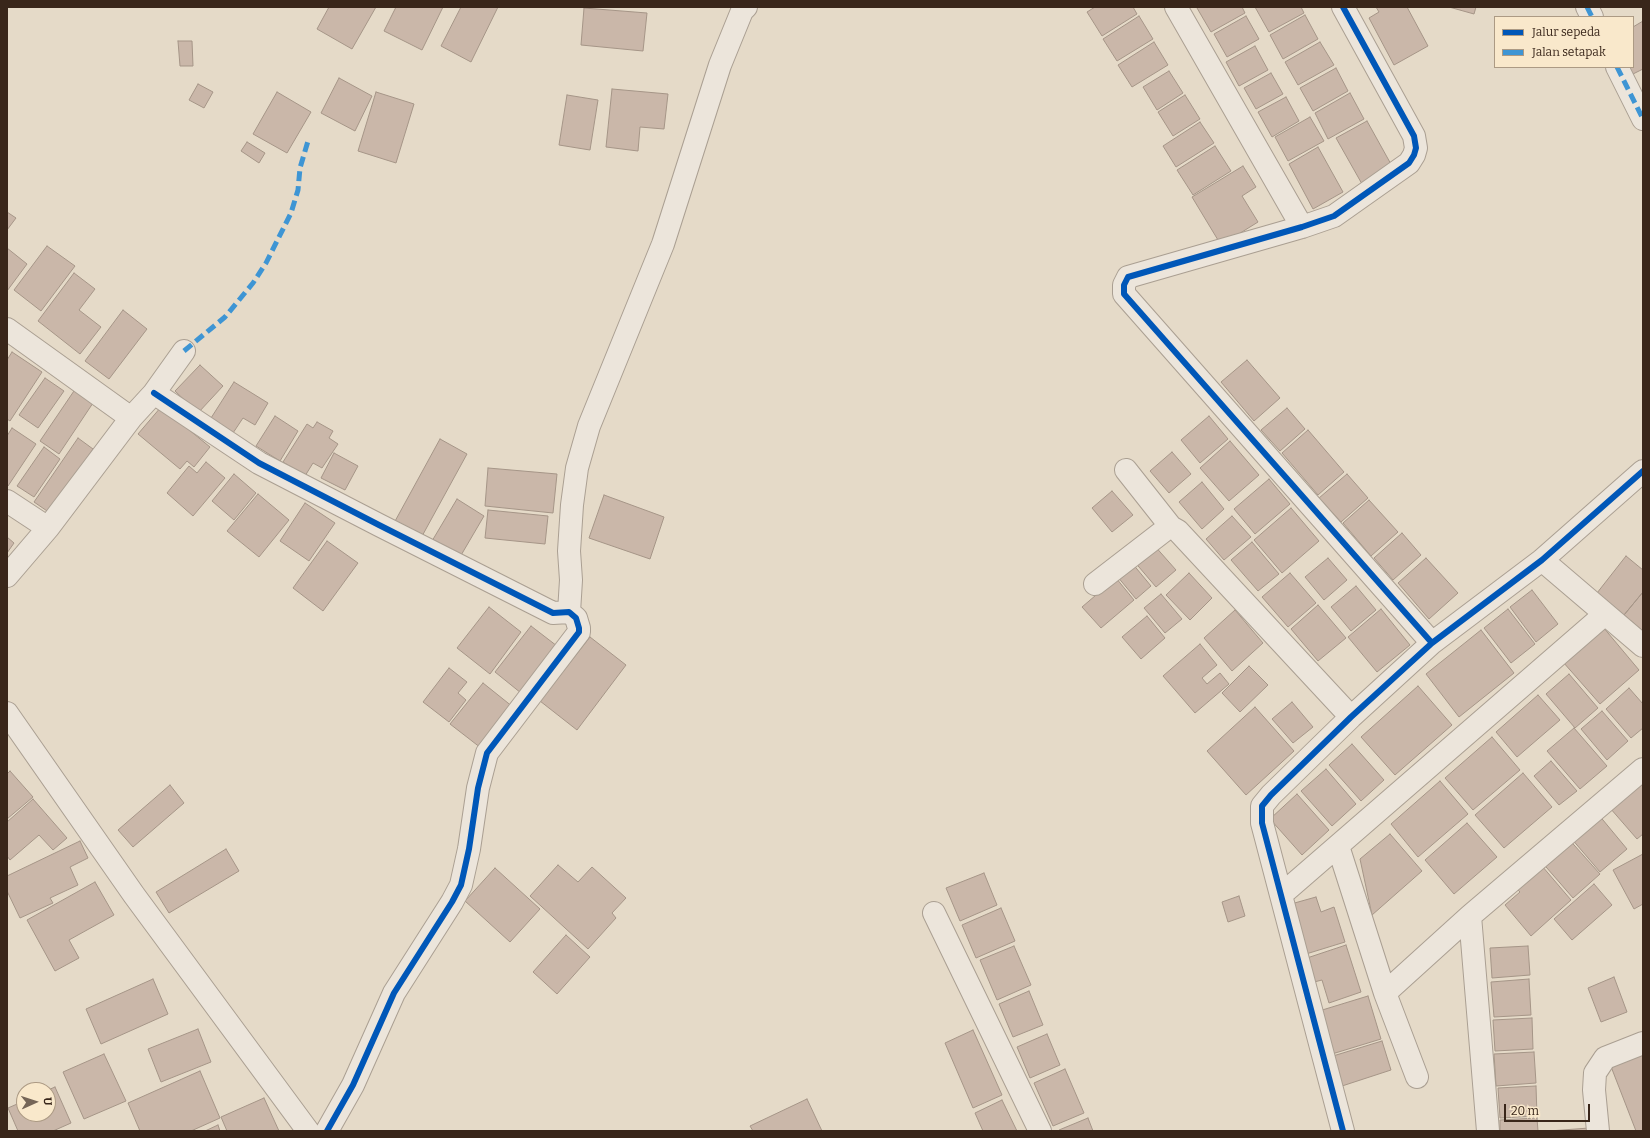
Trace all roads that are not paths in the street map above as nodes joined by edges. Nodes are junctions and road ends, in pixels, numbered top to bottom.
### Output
1 (1176, 7) edge
2 (1343, 7) edge
3 (1587, 7) edge
4 (742, 8) edge
5 (1592, 16) edge
6 (1618, 68) edge
7 (1643, 119) edge
8 (1302, 227) junction
9 (7, 329) edge
10 (184, 351) dead end
11 (154, 393) junction
12 (131, 418) junction
13 (1126, 470) dead end
14 (1643, 471) edge
15 (7, 501) edge
16 (1171, 527) junction
17 (48, 528) junction
18 (1542, 560) junction
19 (7, 576) edge
20 (1095, 584) dead end
21 (569, 612) junction
22 (1606, 614) junction
23 (1432, 643) junction
24 (1643, 646) edge
25 (7, 713) edge
26 (1351, 717) junction
27 (1643, 769) edge
28 (1338, 846) junction
29 (1281, 895) junction
30 (934, 913) dead end
31 (1470, 916) junction
32 (1385, 993) junction
33 (1643, 1043) edge
34 (1417, 1077) dead end
35 (308, 1131) edge
36 (327, 1131) edge
37 (1040, 1131) edge
38 (1343, 1131) edge
39 (1488, 1131) edge
40 (1598, 1131) edge

1 - 8 street
2 - 8 street
3 - 5 street
4 - 21 street
6 - 7 street
8 - 23 street
9 - 12 street
10 - 11 street
11 - 12 street
11 - 21 street
12 - 17 street
13 - 16 street
14 - 18 street
15 - 17 street
16 - 20 street
16 - 26 street
17 - 19 street
18 - 22 street
18 - 23 street
21 - 36 street
22 - 24 street
22 - 28 street
23 - 26 street
25 - 35 street
26 - 29 street
27 - 31 street
28 - 29 street
28 - 32 street
29 - 38 street
30 - 37 street
31 - 32 street
31 - 39 street
32 - 34 street
33 - 40 street

